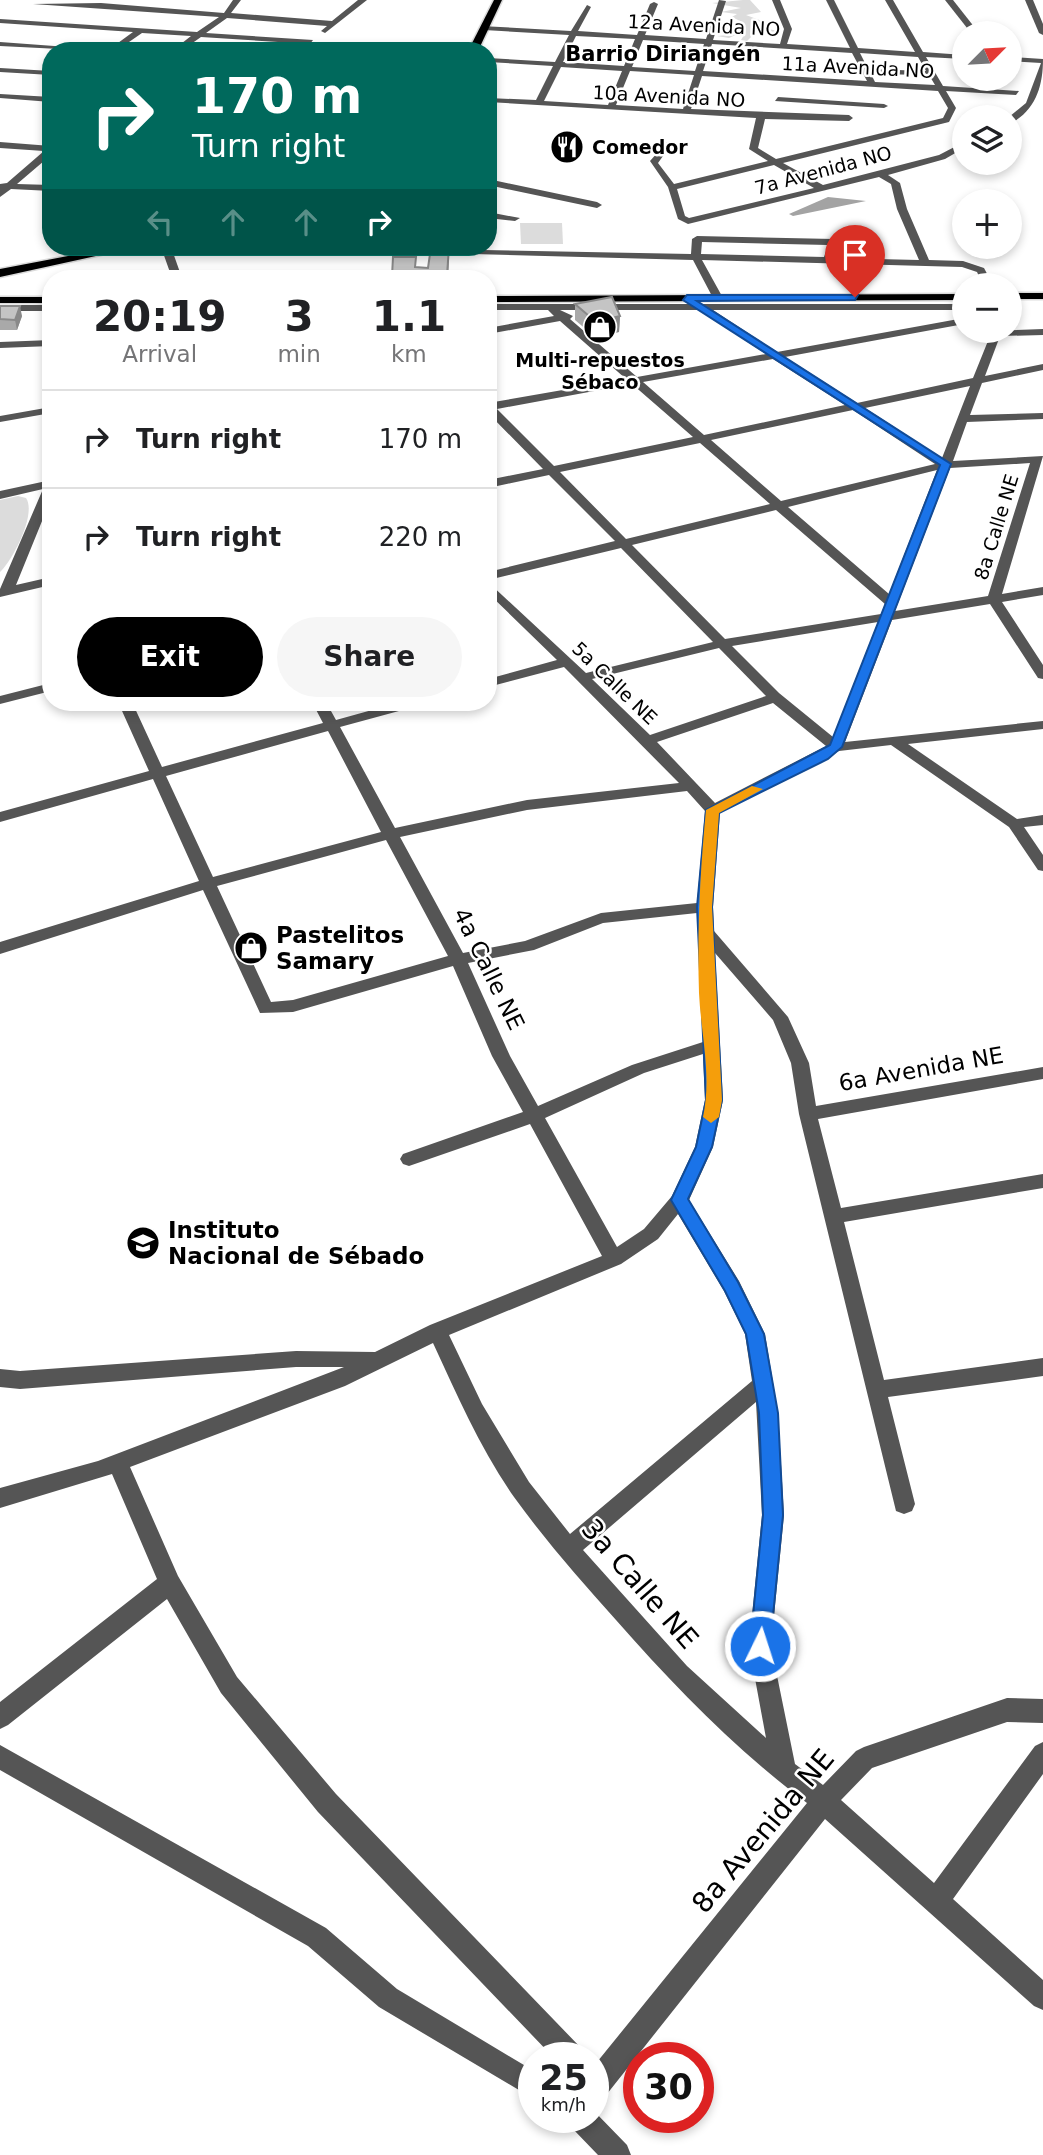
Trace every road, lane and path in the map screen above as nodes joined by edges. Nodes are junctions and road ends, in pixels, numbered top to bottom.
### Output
1 (237, 0) edge
2 (363, 0) edge
3 (498, 0) edge
4 (776, 0) edge
5 (830, 0) edge
6 (889, 0) edge
7 (949, 0) edge
8 (1029, 0) edge
9 (722, 1) edge
10 (39, 2) edge
11 (654, 4) dead end
12 (586, 7) dead end
13 (226, 15) junction
14 (0, 21) edge
15 (966, 21) edge
16 (22, 23) junction
17 (335, 24) junction
18 (484, 28) junction
19 (13, 30) dead end
20 (141, 30) junction
21 (573, 33) junction
22 (1043, 33) edge
23 (201, 34) junction
24 (640, 37) junction
25 (0, 40) edge
26 (709, 41) junction
27 (124, 42) edge
28 (189, 42) edge
29 (310, 42) joint
30 (477, 42) edge
31 (42, 45) edge
32 (783, 46) junction
33 (855, 50) junction
34 (922, 54) junction
35 (952, 56) edge
36 (1022, 60) edge
37 (497, 61) edge
38 (1043, 63) edge
39 (558, 65) junction
40 (627, 69) junction
41 (0, 70) edge
42 (865, 71) junction
43 (42, 73) edge
44 (698, 73) junction
45 (929, 73) junction
46 (872, 84) junction
47 (941, 87) junction
48 (1016, 93) joint
49 (0, 96) edge
50 (778, 99) dead end
51 (42, 100) edge
52 (497, 101) edge
53 (807, 102) junction
54 (538, 104) junction
55 (1030, 104) junction
56 (884, 106) dead end
57 (611, 108) junction
58 (1022, 111) edge
59 (685, 112) junction
60 (761, 117) junction
61 (794, 117) junction
62 (849, 118) dead end
63 (670, 144) dead end
64 (0, 145) edge
65 (42, 148) edge
66 (952, 152) edge
67 (42, 156) edge
68 (776, 163) junction
69 (880, 174) junction
70 (497, 184) edge
71 (4, 186) edge
72 (672, 187) junction
73 (42, 188) edge
74 (821, 188) junction
75 (0, 194) edge
76 (597, 205) dead end
77 (497, 216) edge
78 (515, 218) dead end
79 (497, 253) edge
80 (86, 256) edge
81 (696, 257) junction
82 (828, 261) junction
83 (925, 263) junction
84 (0, 273) edge
85 (982, 273) edge
86 (1022, 296) edge
87 (1043, 296) edge
88 (952, 297) edge
89 (687, 298) junction
90 (718, 298) junction
91 (0, 300) edge
92 (42, 300) edge
93 (497, 300) edge
94 (549, 303) junction
95 (497, 306) edge
96 (602, 307) junction
97 (701, 307) junction
98 (952, 307) edge
99 (0, 308) edge
100 (42, 308) edge
101 (563, 317) junction
102 (952, 323) edge
103 (497, 329) edge
104 (1022, 332) edge
105 (1043, 332) edge
106 (42, 343) edge
107 (992, 343) edge
108 (0, 345) edge
109 (776, 354) junction
110 (1043, 367) edge
111 (636, 380) junction
112 (978, 382) junction
113 (497, 406) edge
114 (858, 406) junction
115 (42, 412) edge
116 (497, 415) edge
117 (1043, 416) edge
118 (0, 419) edge
119 (964, 419) junction
120 (702, 438) junction
121 (1040, 459) edge
122 (945, 464) junction
123 (554, 471) junction
124 (497, 482) edge
125 (42, 486) edge
126 (0, 495) edge
127 (42, 504) edge
128 (778, 504) junction
129 (623, 542) junction
130 (497, 574) edge
131 (42, 583) edge
132 (1043, 591) edge
133 (3, 592) edge
134 (497, 595) edge
135 (994, 598) junction
136 (888, 609) junction
137 (725, 643) junction
138 (566, 662) junction
139 (1043, 675) edge
140 (581, 678) junction
141 (497, 681) edge
142 (42, 689) edge
143 (776, 697) junction
144 (0, 700) edge
145 (129, 711) edge
146 (325, 711) edge
147 (382, 711) edge
148 (333, 724) junction
149 (1043, 725) edge
150 (648, 741) junction
151 (896, 741) junction
152 (836, 747) junction
153 (158, 774) junction
154 (691, 786) junction
155 (713, 810) junction
156 (0, 817) edge
157 (1043, 820) edge
158 (1014, 824) junction
159 (390, 835) junction
160 (1043, 866) edge
161 (207, 881) junction
162 (705, 907) junction
163 (705, 931) junction
164 (0, 948) edge
165 (458, 958) junction
166 (713, 1045) junction
167 (1043, 1073) edge
168 (808, 1114) junction
169 (535, 1115) junction
170 (409, 1159) dead end
171 (1043, 1181) edge
172 (679, 1200) junction
173 (833, 1217) junction
174 (614, 1259) junction
175 (438, 1331) junction
176 (374, 1359) junction
177 (1043, 1367) edge
178 (0, 1378) edge
179 (763, 1384) junction
180 (876, 1390) junction
181 (118, 1463) junction
182 (0, 1498) edge
183 (904, 1504) dead end
184 (568, 1549) junction
185 (170, 1583) junction
186 (1043, 1711) edge
187 (0, 1717) edge
188 (1043, 1754) edge
189 (0, 1757) edge
190 (784, 1771) junction
191 (824, 1801) junction
192 (936, 1901) junction
193 (1043, 1997) edge
194 (558, 2042) edge
195 (609, 2067) edge
196 (518, 2076) edge
197 (596, 2133) edge
198 (617, 2155) edge

1 - 13 street
2 - 17 street
3 - 18 highway
4 - 32 street
5 - 33 street
6 - 34 street
7 - 15 street
8 - 22 street
9 - 26 street
10 - 13 street
10 - 16 street
11 - 24 street
12 - 21 street
13 - 17 street
13 - 23 street
14 - 16 street
16 - 19 street
16 - 20 street
17 - 29 street
18 - 21 street, 12a Avenida NO
18 - 30 highway
20 - 23 street
20 - 27 street
21 - 24 street, 12a Avenida NO
21 - 39 street
23 - 28 street
23 - 29 street
24 - 26 street, 12a Avenida NO
24 - 40 street
25 - 31 street
26 - 32 street, 12a Avenida NO
26 - 44 street
32 - 33 street, 12a Avenida NO
33 - 34 street, 12a Avenida NO
33 - 42 street
34 - 35 street, 12a Avenida NO
34 - 45 street
36 - 38 street
37 - 39 street, 11a Avenida NO
38 - 55 street
39 - 40 street, 11a Avenida NO
39 - 54 street
40 - 44 street, 11a Avenida NO
40 - 57 street
41 - 43 street
42 - 45 street
42 - 46 street
44 - 46 street, 11a Avenida NO
44 - 59 street
45 - 47 street
46 - 47 street, 11a Avenida NO
47 - 48 street, 11a Avenida NO
47 - 68 street
48 - 55 street
49 - 51 street
50 - 53 street
52 - 54 street, 10a Avenida NO
53 - 56 street
53 - 61 street
54 - 57 street, 10a Avenida NO
55 - 58 street
57 - 59 street, 10a Avenida NO
59 - 60 street, 10a Avenida NO
60 - 61 street, 10a Avenida NO
60 - 68 street
61 - 62 street, 10a Avenida NO
63 - 72 street
64 - 65 street
66 - 69 street, 7a Avenida NO
67 - 71 street
68 - 72 street
68 - 74 street
69 - 74 street, 7a Avenida NO
69 - 83 street
70 - 76 street
71 - 73 street
71 - 75 street
72 - 74 street, 7a Avenida NO
77 - 78 street
79 - 81 street
80 - 84 highway
81 - 82 street
81 - 82 street
81 - 90 street
82 - 83 street
83 - 85 street
86 - 87 main road
88 - 90 main road
89 - 90 main road
89 - 94 main road
89 - 97 street
91 - 92 main road
93 - 94 main road
94 - 95 street
94 - 96 street
94 - 101 street
96 - 97 street
96 - 101 street
97 - 98 street
97 - 109 street
99 - 100 street
101 - 103 street
101 - 111 street
102 - 109 street
104 - 105 street
106 - 108 street
107 - 112 street
109 - 111 street
109 - 114 street
110 - 112 street
111 - 113 street
111 - 120 street
112 - 114 street
112 - 119 street
114 - 120 street
114 - 122 street
115 - 118 street
116 - 123 street
117 - 119 street
119 - 122 street
120 - 123 street
120 - 128 street
121 - 122 street
121 - 135 street, 8a Calle NE
122 - 128 street
122 - 136 street
123 - 124 street
123 - 129 street
125 - 126 street
127 - 133 street
128 - 129 street
128 - 136 street
129 - 130 street
129 - 137 street
131 - 133 street
132 - 135 street
134 - 138 street, 5a Calle NE
135 - 136 street
135 - 139 street, 8a Calle NE
136 - 137 street
136 - 152 street
137 - 140 street
137 - 143 street
138 - 140 street, 5a Calle NE
138 - 141 street
140 - 150 street, 5a Calle NE
142 - 144 street
143 - 150 street
143 - 152 street
145 - 153 street
146 - 148 street, 4a Calle NE
147 - 148 street
148 - 153 street
148 - 159 street, 4a Calle NE
149 - 151 street
150 - 154 street, 5a Calle NE
151 - 152 street
151 - 158 street
152 - 155 street
153 - 156 street
153 - 161 street
154 - 155 street, 5a Calle NE
154 - 159 street
155 - 162 street
157 - 158 street
158 - 160 street
159 - 161 street
159 - 165 street, 4a Calle NE
161 - 164 street
161 - 165 street
162 - 163 street
162 - 165 street
163 - 166 street
163 - 168 street
165 - 169 street, 4a Calle NE
166 - 169 street
166 - 172 street
167 - 168 street, 6a Avenida NE
168 - 173 street
169 - 170 street
169 - 174 street, 4a Calle NE
171 - 173 street
172 - 174 street
172 - 179 street
173 - 180 street
174 - 175 street
175 - 176 street
175 - 184 street, 3a Calle NE
176 - 178 street
176 - 181 street
177 - 180 street
179 - 184 street
179 - 190 street
180 - 183 street
181 - 182 street
181 - 185 street
184 - 190 street, 3a Calle NE
185 - 187 street
185 - 194 street
186 - 191 street, 8a Avenida NE
188 - 192 street
189 - 196 street
190 - 191 street, 3a Calle NE
191 - 192 street, 3a Calle NE
191 - 195 street, 8a Avenida NE
192 - 193 street, 3a Calle NE
197 - 198 street

